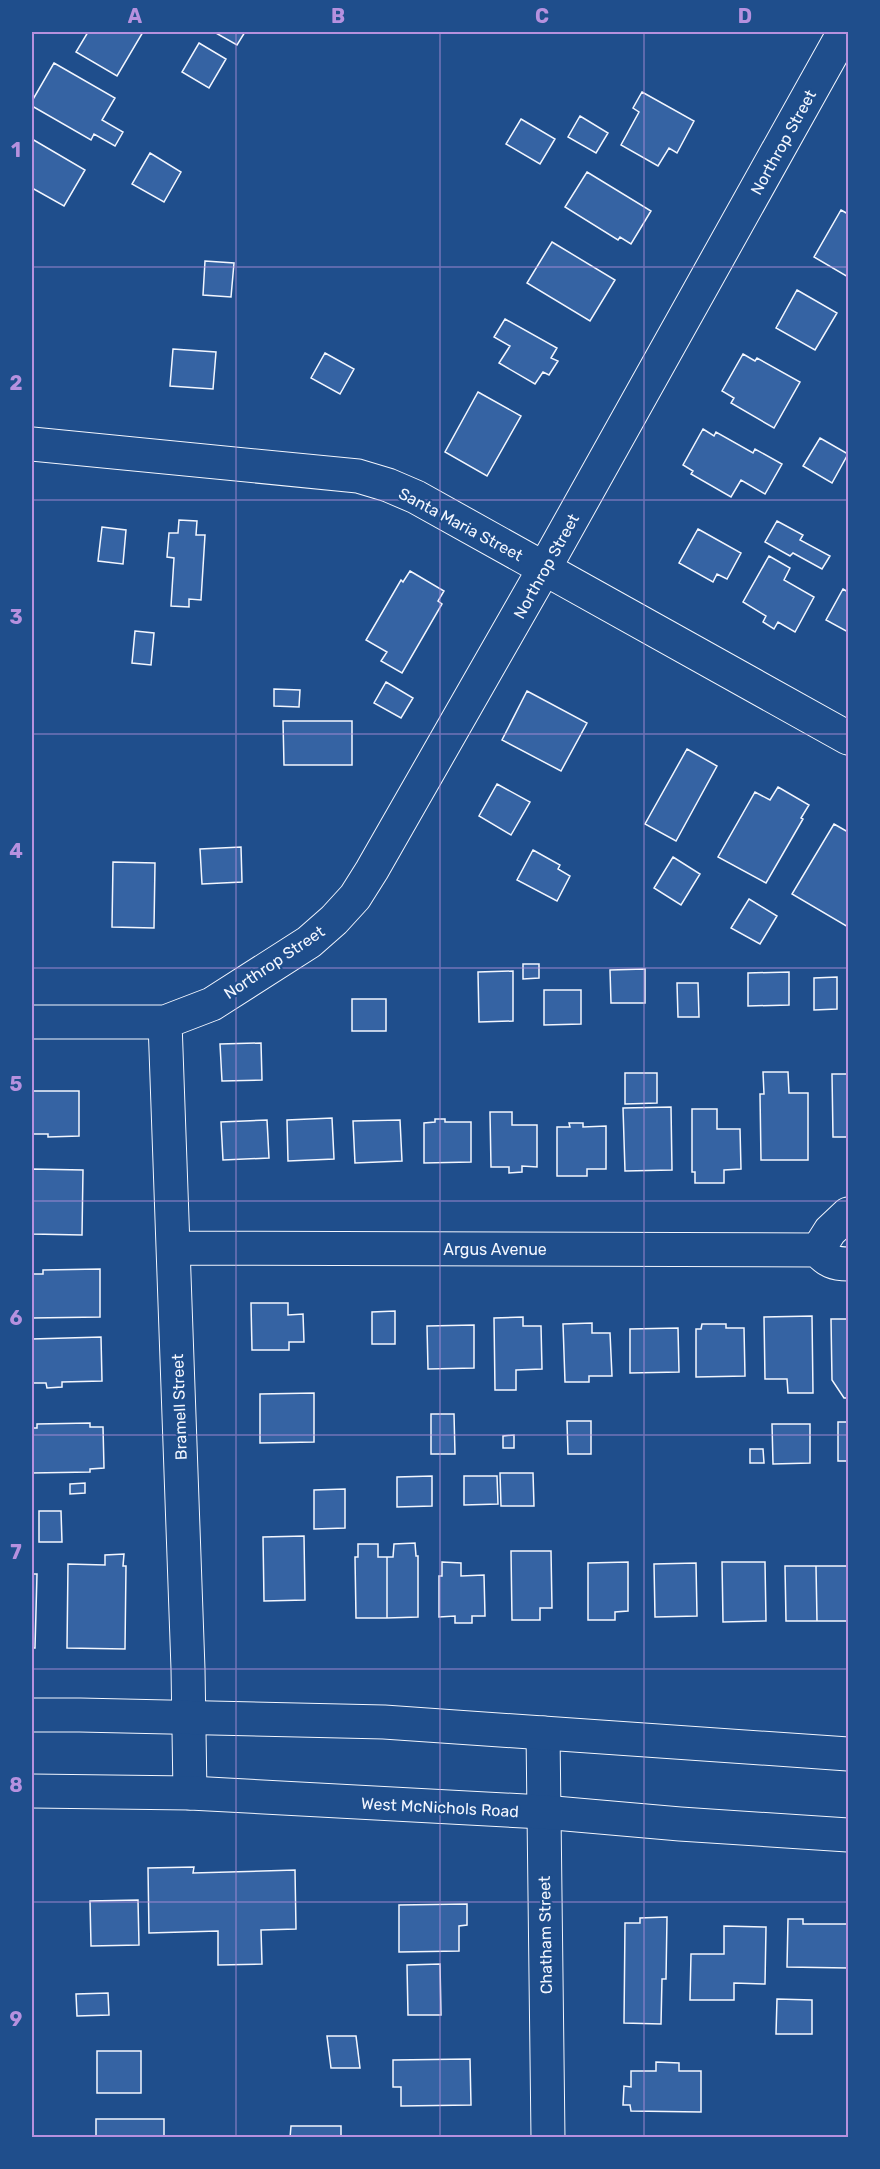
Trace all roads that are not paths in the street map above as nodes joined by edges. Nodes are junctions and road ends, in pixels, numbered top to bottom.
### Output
1 (844, 32) edge
2 (32, 444) edge
3 (544, 569) junction
4 (849, 738) edge
5 (32, 1022) edge
6 (165, 1022) junction
7 (849, 1214) edge
8 (173, 1248) junction
9 (818, 1250) junction
10 (849, 1264) edge
11 (32, 1715) edge
12 (188, 1717) junction
13 (543, 1733) junction
14 (849, 1754) edge
15 (32, 1791) edge
16 (190, 1793) junction
17 (543, 1812) junction
18 (849, 1835) edge
19 (548, 2138) edge

1 - 3 street, Northrop Street
2 - 3 street, Santa Maria Street
3 - 4 street, Santa Maria Street
3 - 6 street, Northrop Street
5 - 6 street
6 - 8 street, Bramell Street
7 - 9 street
8 - 9 street, Argus Avenue
8 - 12 street, Bramell Street
9 - 10 street, Argus Avenue
11 - 12 street
12 - 13 street
12 - 16 street, Bramell Street
13 - 14 street
13 - 17 street, Chatham Street
15 - 16 street, West McNichols Road
16 - 17 street, West McNichols Road
17 - 18 street, West McNichols Road
17 - 19 street, Chatham Street

